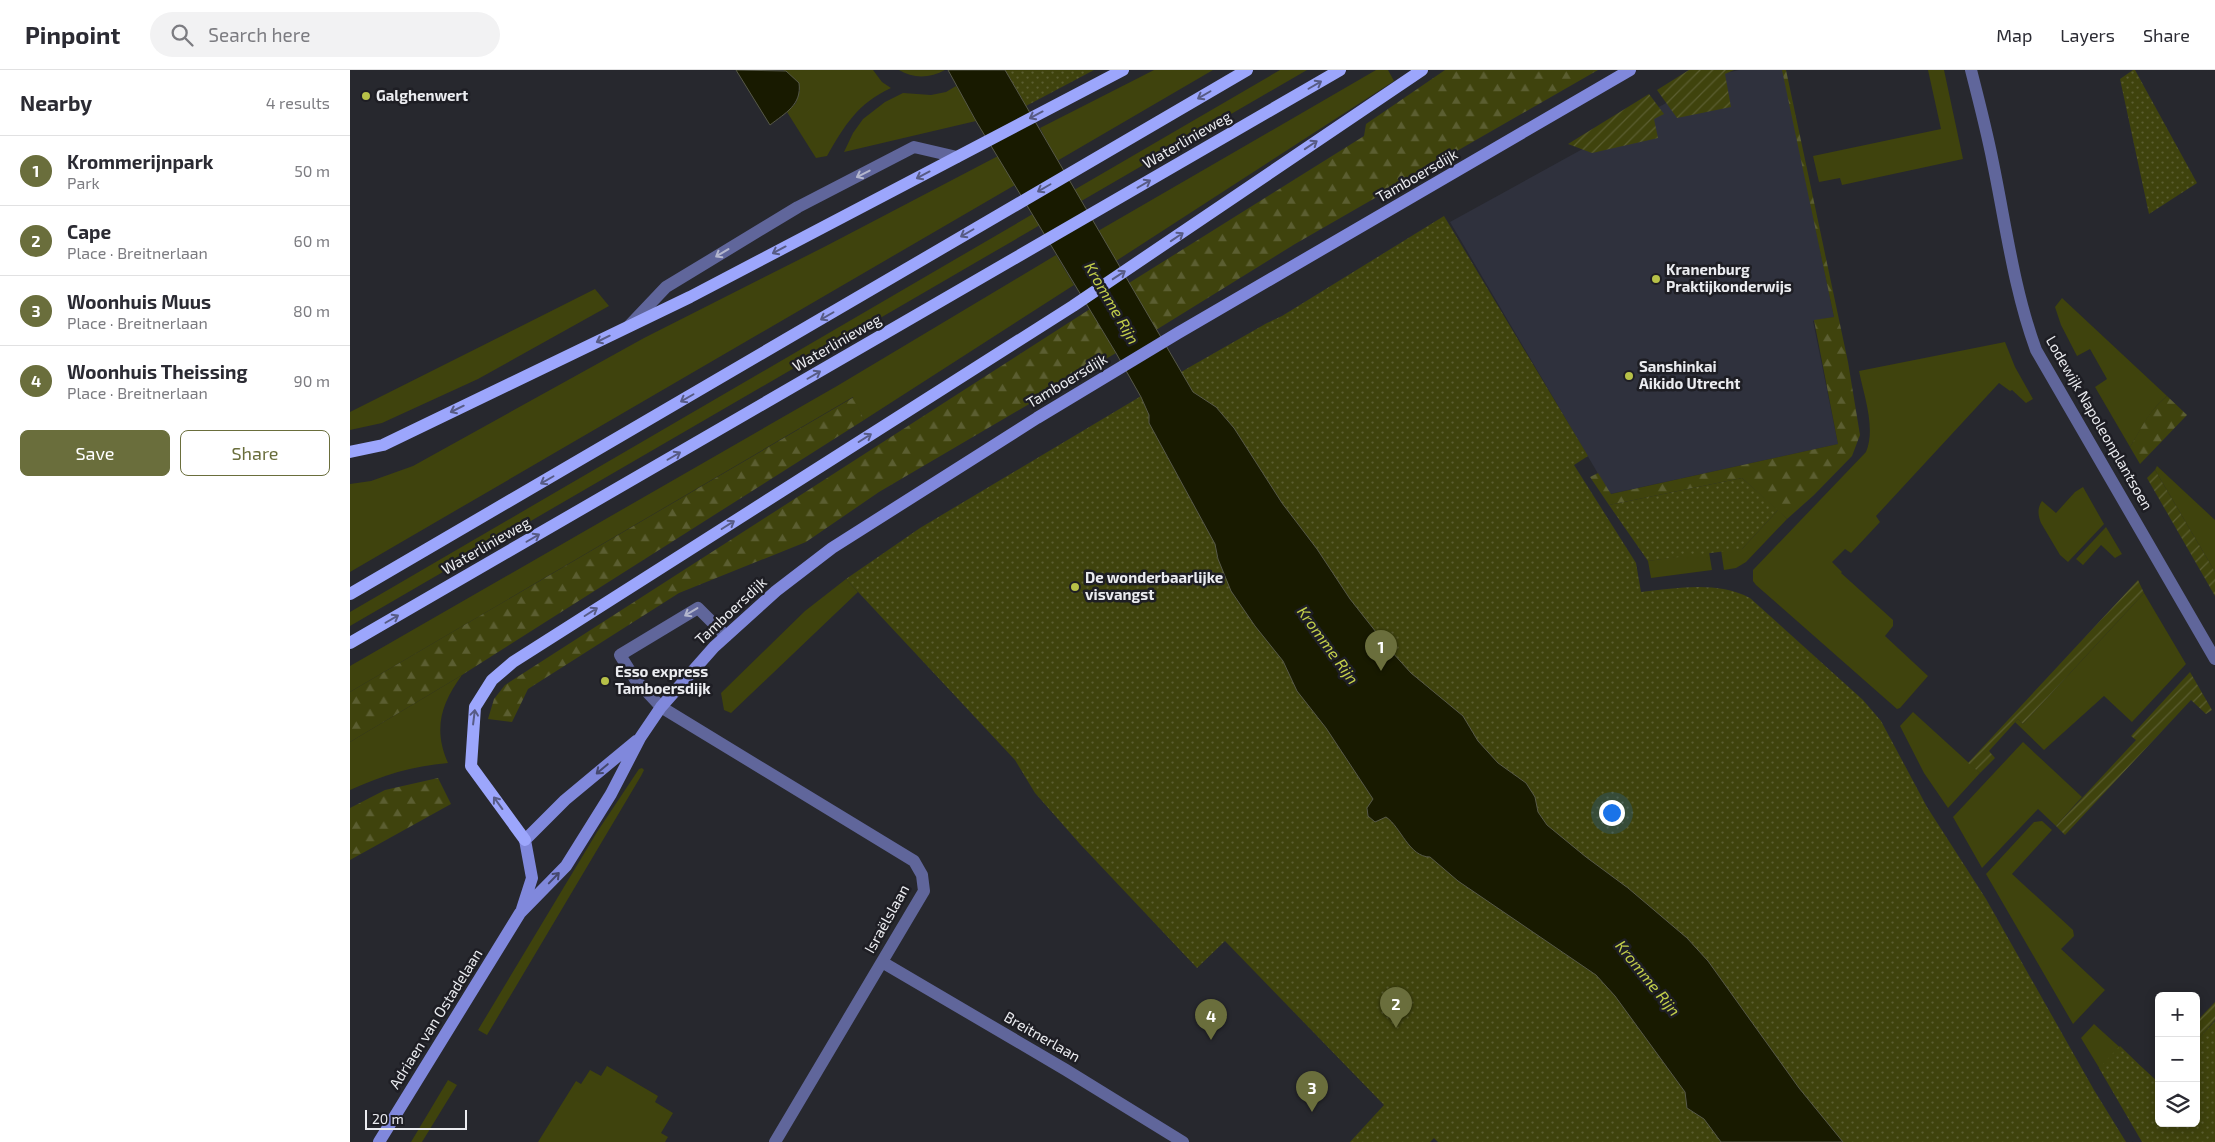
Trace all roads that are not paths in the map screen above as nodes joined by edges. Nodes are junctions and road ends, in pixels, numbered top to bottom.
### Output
1 (1123, 70) edge
2 (1247, 70) edge
3 (1340, 70) edge
4 (1422, 70) edge
5 (1630, 70) edge
6 (1972, 70) edge
7 (962, 154) junction
8 (629, 326) junction
9 (350, 452) edge
10 (350, 594) edge
11 (726, 636) junction
12 (350, 643) edge
13 (2215, 659) edge
14 (661, 707) junction
15 (640, 738) junction
16 (525, 840) junction
17 (520, 913) junction
18 (882, 962) junction
19 (380, 1142) edge
20 (775, 1142) edge
21 (1183, 1142) edge

1 -> 7 main road
2 -> 10 main road, Waterlinieweg
12 -> 3 main road, Waterlinieweg
16 -> 4 main road
5 - 11 street, Tamboersdijk
6 - 13 street, Lodewijk Napoleonplantsoen
7 -> 8 main road
7 -> 8 street
8 -> 9 main road
11 - 14 street, Tamboersdijk
11 -> 14 street, Israëlslaan
14 - 15 street, Adriaen van Ostadelaan
14 - 18 street, Israëlslaan
15 -> 16 street, Adriaen van Ostadelaan
17 -> 15 street, Adriaen van Ostadelaan
16 - 17 street, Adriaen van Ostadelaan
17 - 19 street, Adriaen van Ostadelaan
18 - 20 street, Israëlslaan
18 - 21 street, Breitnerlaan

